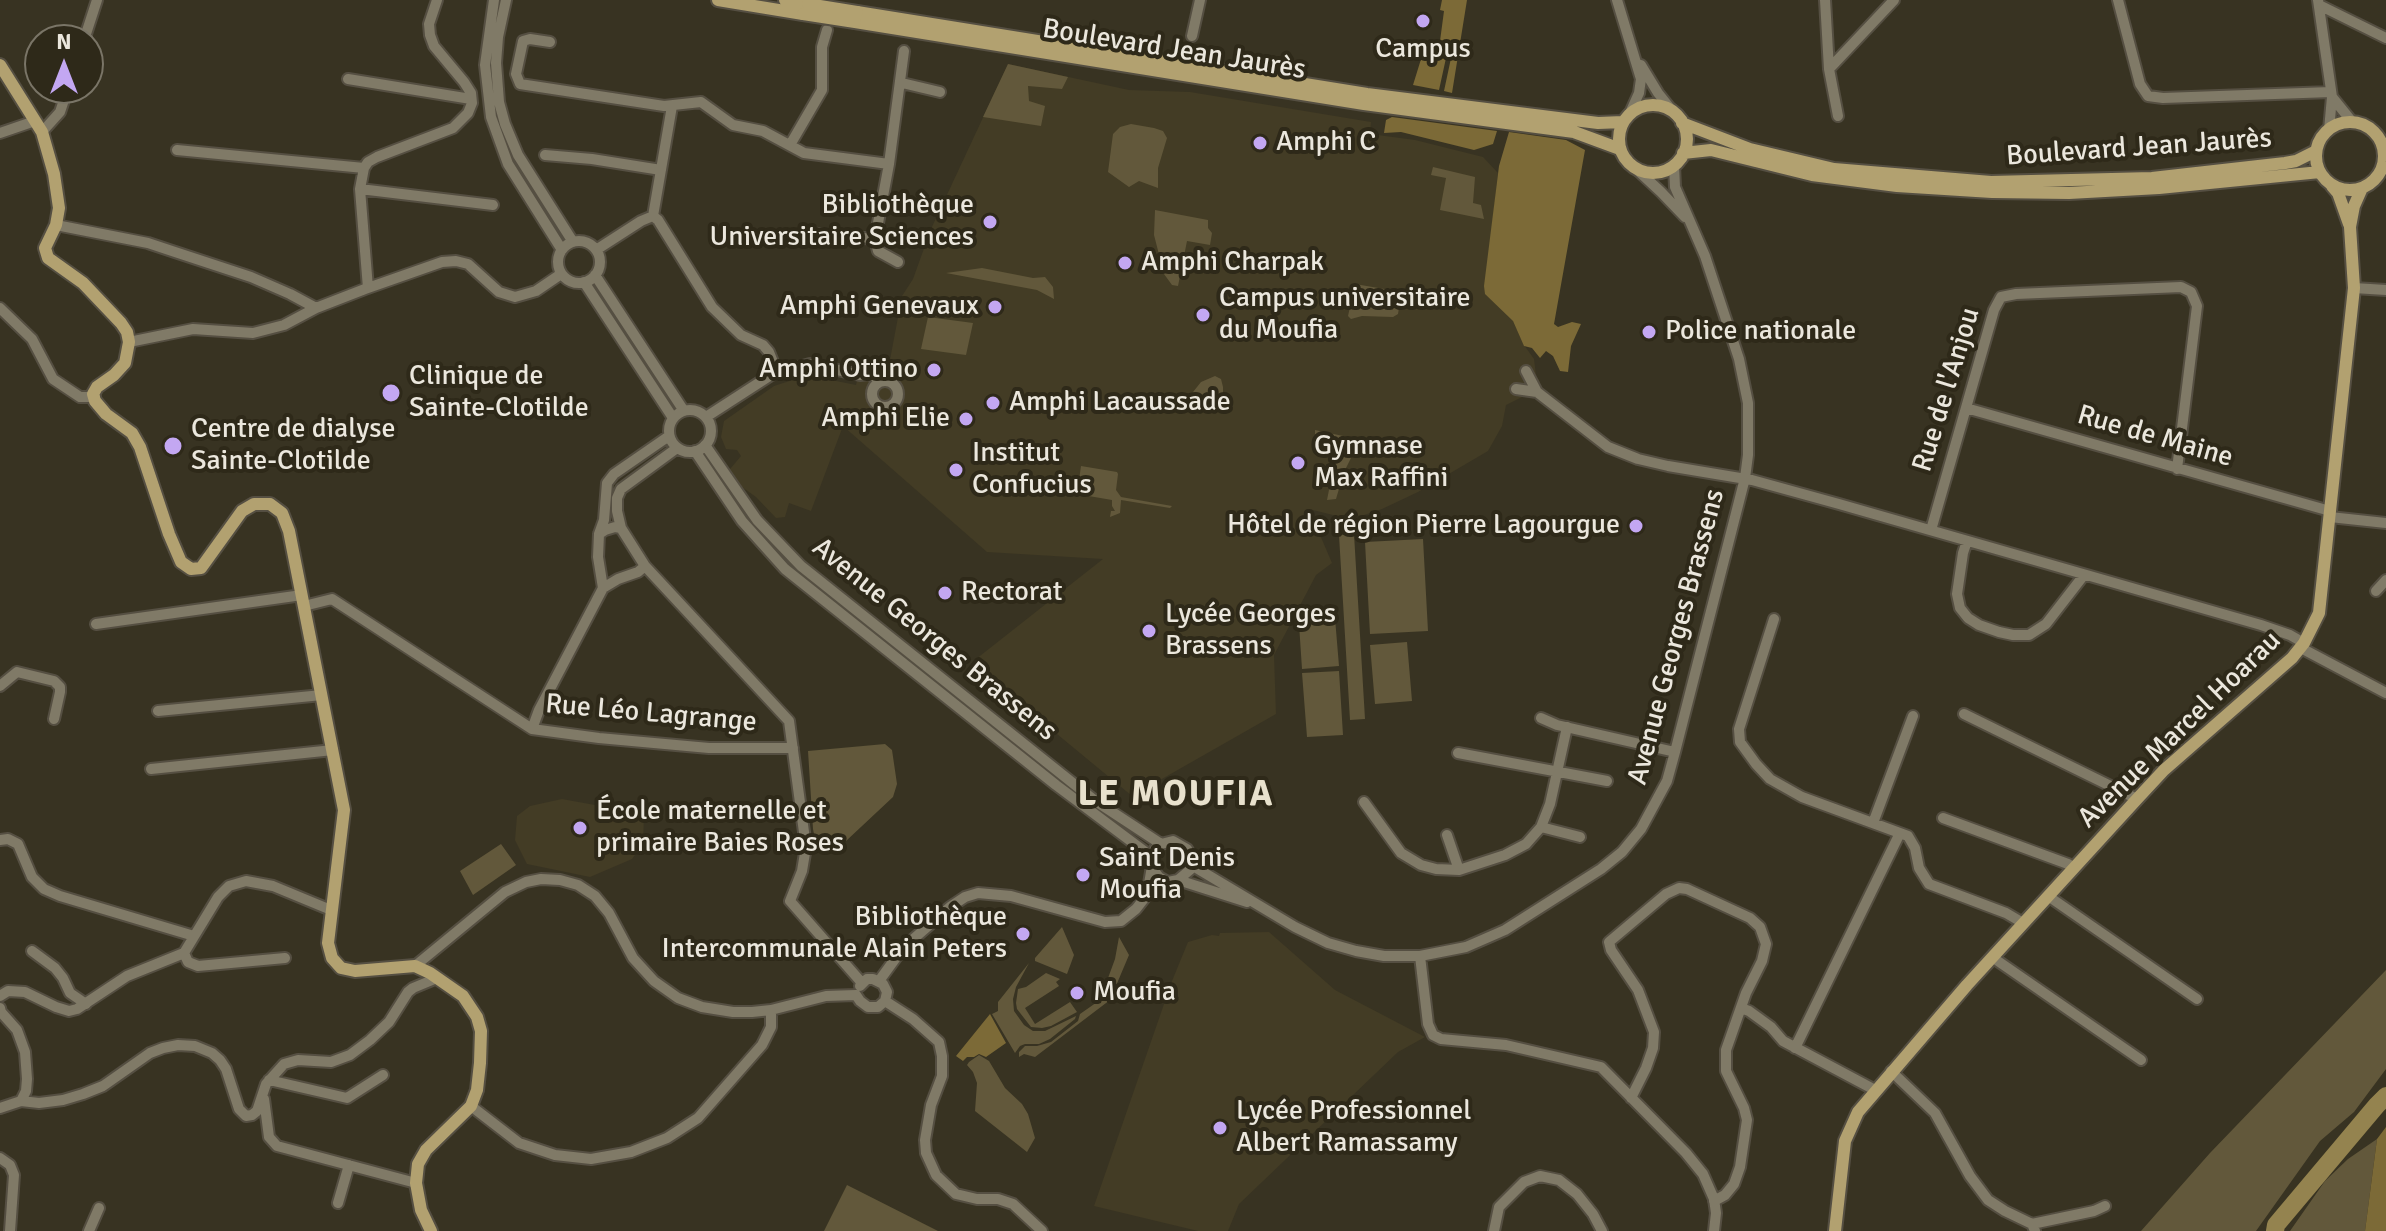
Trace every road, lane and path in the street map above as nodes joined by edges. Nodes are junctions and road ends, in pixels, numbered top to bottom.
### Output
1 (97, 0) edge
2 (437, 0) edge
3 (494, 0) edge
4 (506, 0) edge
5 (718, 0) edge
6 (785, 0) edge
7 (1200, 0) edge
8 (1617, 0) edge
9 (1825, 0) edge
10 (1894, 0) edge
11 (2118, 0) edge
12 (2319, 3) edge
13 (806, 9) junction
14 (856, 17) junction
15 (89, 24) edge
16 (827, 30) dead end
17 (1192, 36) dead end
18 (2386, 38) edge
19 (550, 42) dead end
20 (904, 51) dead end
21 (1634, 51) junction
22 (0, 65) edge
23 (1829, 69) junction
24 (348, 79) dead end
25 (902, 83) junction
26 (940, 92) dead end
27 (2331, 95) junction
28 (471, 99) junction
29 (63, 104) edge
30 (672, 106) junction
31 (1838, 116) dead end
32 (1627, 118) junction
33 (1678, 118) junction
34 (2353, 123) junction
35 (38, 127) junction
36 (2329, 130) junction
37 (0, 133) edge
38 (2384, 143) edge
39 (790, 145) junction
40 (1620, 149) junction
41 (177, 150) dead end
42 (2316, 151) junction
43 (1683, 153) junction
44 (545, 155) dead end
45 (889, 164) junction
46 (2385, 164) edge
47 (1632, 165) junction
48 (1674, 165) junction
49 (364, 168) junction
50 (661, 170) junction
51 (2320, 172) junction
52 (2332, 186) junction
53 (2362, 188) junction
54 (360, 189) junction
55 (493, 205) dead end
56 (653, 216) junction
57 (56, 225) junction
58 (1691, 225) junction
59 (2350, 227) junction
60 (807, 233) dead end
61 (875, 239) junction
62 (573, 242) junction
63 (562, 250) junction
64 (596, 250) junction
65 (898, 262) dead end
66 (561, 274) junction
67 (595, 275) junction
68 (584, 282) junction
69 (368, 288) junction
70 (2354, 288) junction
71 (2386, 290) edge
72 (0, 308) edge
73 (316, 308) junction
74 (129, 342) junction
75 (1526, 371) dead end
76 (777, 372) junction
77 (879, 383) dead end
78 (1516, 389) dead end
79 (1537, 392) junction
80 (95, 397) junction
81 (1966, 408) junction
82 (684, 411) junction
83 (706, 417) junction
84 (673, 418) junction
85 (669, 436) junction
86 (677, 448) junction
87 (700, 448) junction
88 (2177, 469) junction
89 (1745, 478) junction
90 (2330, 514) junction
91 (2386, 523) edge
92 (621, 528) junction
93 (1931, 530) junction
94 (599, 534) junction
95 (1967, 541) junction
96 (601, 566) junction
97 (645, 566) junction
98 (2084, 575) junction
99 (618, 579) junction
100 (2386, 580) edge
101 (603, 588) junction
102 (2376, 591) dead end
103 (303, 600) junction
104 (1774, 619) dead end
105 (96, 624) dead end
106 (2302, 646) junction
107 (0, 686) edge
108 (2386, 693) edge
109 (322, 695) junction
110 (158, 711) dead end
111 (1964, 714) dead end
112 (1913, 716) dead end
113 (1541, 718) dead end
114 (54, 719) dead end
115 (1567, 727) junction
116 (532, 729) junction
117 (793, 748) junction
118 (333, 750) junction
119 (1675, 752) junction
120 (1458, 753) dead end
121 (151, 769) dead end
122 (1557, 772) junction
123 (1607, 781) dead end
124 (2137, 799) junction
125 (1364, 802) dead end
126 (1943, 818) dead end
127 (1873, 823) junction
128 (1541, 827) junction
129 (1900, 833) junction
130 (1447, 835) dead end
131 (1580, 837) dead end
132 (0, 840) edge
133 (1161, 844) junction
134 (1152, 862) junction
135 (1191, 862) junction
136 (2074, 868) junction
137 (1459, 870) junction
138 (1173, 881) junction
139 (1147, 895) junction
140 (2048, 896) junction
141 (1260, 906) junction
142 (331, 910) junction
143 (2023, 923) junction
144 (194, 936) junction
145 (32, 951) dead end
146 (184, 953) junction
147 (1420, 956) junction
148 (1992, 957) junction
149 (285, 958) dead end
150 (415, 966) junction
151 (437, 978) junction
152 (879, 981) junction
153 (862, 983) junction
154 (856, 995) junction
155 (0, 996) edge
156 (2197, 999) dead end
157 (885, 1001) junction
158 (86, 1004) junction
159 (0, 1008) edge
160 (1741, 1008) junction
161 (771, 1010) junction
162 (1795, 1048) junction
163 (2141, 1060) dead end
164 (1891, 1071) junction
165 (383, 1075) dead end
166 (269, 1080) junction
167 (1875, 1090) junction
168 (263, 1093) junction
169 (1631, 1098) junction
170 (21, 1101) junction
171 (471, 1106) junction
172 (0, 1108) edge
173 (0, 1158) edge
174 (349, 1165) junction
175 (416, 1183) junction
176 (1714, 1201) junction
177 (338, 1203) dead end
178 (2105, 1206) dead end
179 (99, 1208) dead end
180 (2034, 1228) edge
181 (10, 1231) edge
182 (89, 1231) edge
183 (431, 1231) edge
184 (1042, 1231) edge
185 (1494, 1231) edge
186 (1602, 1231) edge
187 (1714, 1231) edge
188 (1835, 1231) edge

1 - 15 street
2 - 28 street
3 - 63 street
4 - 62 street
5 - 13 main road, Boulevard Jean Jaurès
6 - 13 main road, Boulevard Jean Jaurès
7 - 17 street
8 - 21 street
9 - 23 street
10 - 23 street
11 - 27 street
12 - 18 street
12 - 27 street
13 - 14 main road, Boulevard Jean Jaurès, bridge
14 - 32 main road, Boulevard Jean Jaurès
14 - 40 main road, Boulevard Jean Jaurès
16 - 39 street
19 - 30 street
20 - 25 street
21 - 32 street
21 - 33 street
22 - 35 main road
23 - 31 street
24 - 28 street
25 - 26 street
25 - 45 street
27 - 34 street
27 - 36 street
28 - 49 street
29 - 35 street
30 - 39 street
30 - 50 street
32 - 33 main road, Boulevard Jean Jaurès
32 - 40 main road
33 - 42 main road, Boulevard Jean Jaurès
33 - 43 main road
34 - 36 main road
34 - 38 main road
35 - 37 street
35 - 57 main road
36 - 42 main road
38 - 46 main road
39 - 45 street
40 - 47 main road
41 - 49 street
42 - 51 main road
43 - 48 main road
43 - 51 main road, Boulevard Jean Jaurès
44 - 50 street
45 - 61 street
46 - 53 main road
47 - 48 main road
47 - 58 street, Avenue Georges Brassens
48 - 58 street, Avenue Georges Brassens
49 - 54 street
50 - 56 street
51 - 52 main road
52 - 53 main road
52 - 59 main road, Avenue Marcel Hoarau
53 - 59 main road, Avenue Marcel Hoarau
54 - 55 street
54 - 69 street
56 - 64 street
56 - 76 street
57 - 73 street
57 - 74 main road
58 - 89 street, Avenue Georges Brassens
59 - 70 main road, Avenue Marcel Hoarau
60 - 61 street
61 - 65 street
62 - 63 street
62 - 64 street
63 - 66 street
64 - 67 street
66 - 68 street
66 - 69 street
67 - 68 street
67 - 82 street
68 - 84 street
69 - 73 street
70 - 71 street
70 - 90 main road, Avenue Marcel Hoarau
72 - 80 street
73 - 74 street
74 - 80 main road
75 - 79 street
76 - 77 street
76 - 83 street
78 - 79 street
79 - 89 street
80 - 103 main road
81 - 88 street, Rue de Maine
81 - 88 street, Rue de l'Anjou
81 - 93 street, Rue de l'Anjou
82 - 83 street
82 - 84 street
83 - 87 street
84 - 85 street
85 - 86 street
85 - 94 street
86 - 87 street
86 - 92 street
87 - 133 street, Avenue Georges Brassens
87 - 134 street, Avenue Georges Brassens
88 - 90 street, Rue de Maine
89 - 93 street
89 - 119 street, Avenue Georges Brassens
90 - 91 street, Rue de Maine
90 - 106 main road, Avenue Marcel Hoarau
92 - 94 street
92 - 97 street
93 - 95 street
94 - 96 street
95 - 98 street
95 - 98 street
96 - 99 street
96 - 101 street
97 - 99 street
97 - 117 street
98 - 106 street
99 - 101 street
100 - 102 street
101 - 116 street
103 - 105 street, Rue Léo Lagrange
103 - 109 main road
103 - 116 street, Rue Léo Lagrange
104 - 127 street
106 - 108 street
106 - 124 main road, Avenue Marcel Hoarau
107 - 114 street
109 - 110 street
109 - 118 main road
111 - 124 street
112 - 127 street
113 - 115 street
115 - 119 street
115 - 122 street
116 - 117 street, Rue Léo Lagrange
117 - 153 street
118 - 121 street
118 - 142 main road
119 - 147 street, Avenue Georges Brassens
120 - 122 street
122 - 123 street
122 - 128 street
124 - 136 main road, Avenue Marcel Hoarau
125 - 137 street
126 - 136 street
127 - 129 street
128 - 131 street
128 - 137 street
129 - 143 street
129 - 162 street
130 - 137 street
132 - 144 street
133 - 134 street
133 - 135 street
134 - 138 street
134 - 139 street
135 - 138 street
135 - 141 street, Avenue Georges Brassens
136 - 140 main road, Avenue Marcel Hoarau
138 - 139 street
138 - 141 street, Avenue Georges Brassens
139 - 152 street
140 - 143 main road, Avenue Marcel Hoarau
140 - 156 street
141 - 147 street, Avenue Georges Brassens
142 - 144 street
142 - 150 main road
143 - 148 main road, Avenue Marcel Hoarau
144 - 146 street
145 - 158 street
146 - 149 street
146 - 158 street
147 - 169 street
148 - 163 street
148 - 164 main road, Avenue Marcel Hoarau
150 - 151 main road
150 - 161 street
151 - 166 street
151 - 171 main road
152 - 153 street
152 - 157 street
153 - 154 street
154 - 157 street
154 - 161 street
155 - 158 street
157 - 184 street
159 - 170 street
160 - 162 street
160 - 169 street
160 - 176 street
161 - 171 street
162 - 167 street
164 - 167 main road, Avenue Marcel Hoarau
164 - 180 street
165 - 166 street
166 - 168 street
167 - 188 main road, Avenue Marcel Hoarau
168 - 170 street
168 - 174 street
169 - 176 street
170 - 172 street
171 - 175 main road
173 - 181 street
174 - 175 street
174 - 177 street
175 - 183 main road
176 - 187 street
178 - 180 street
179 - 182 street
185 - 186 street

